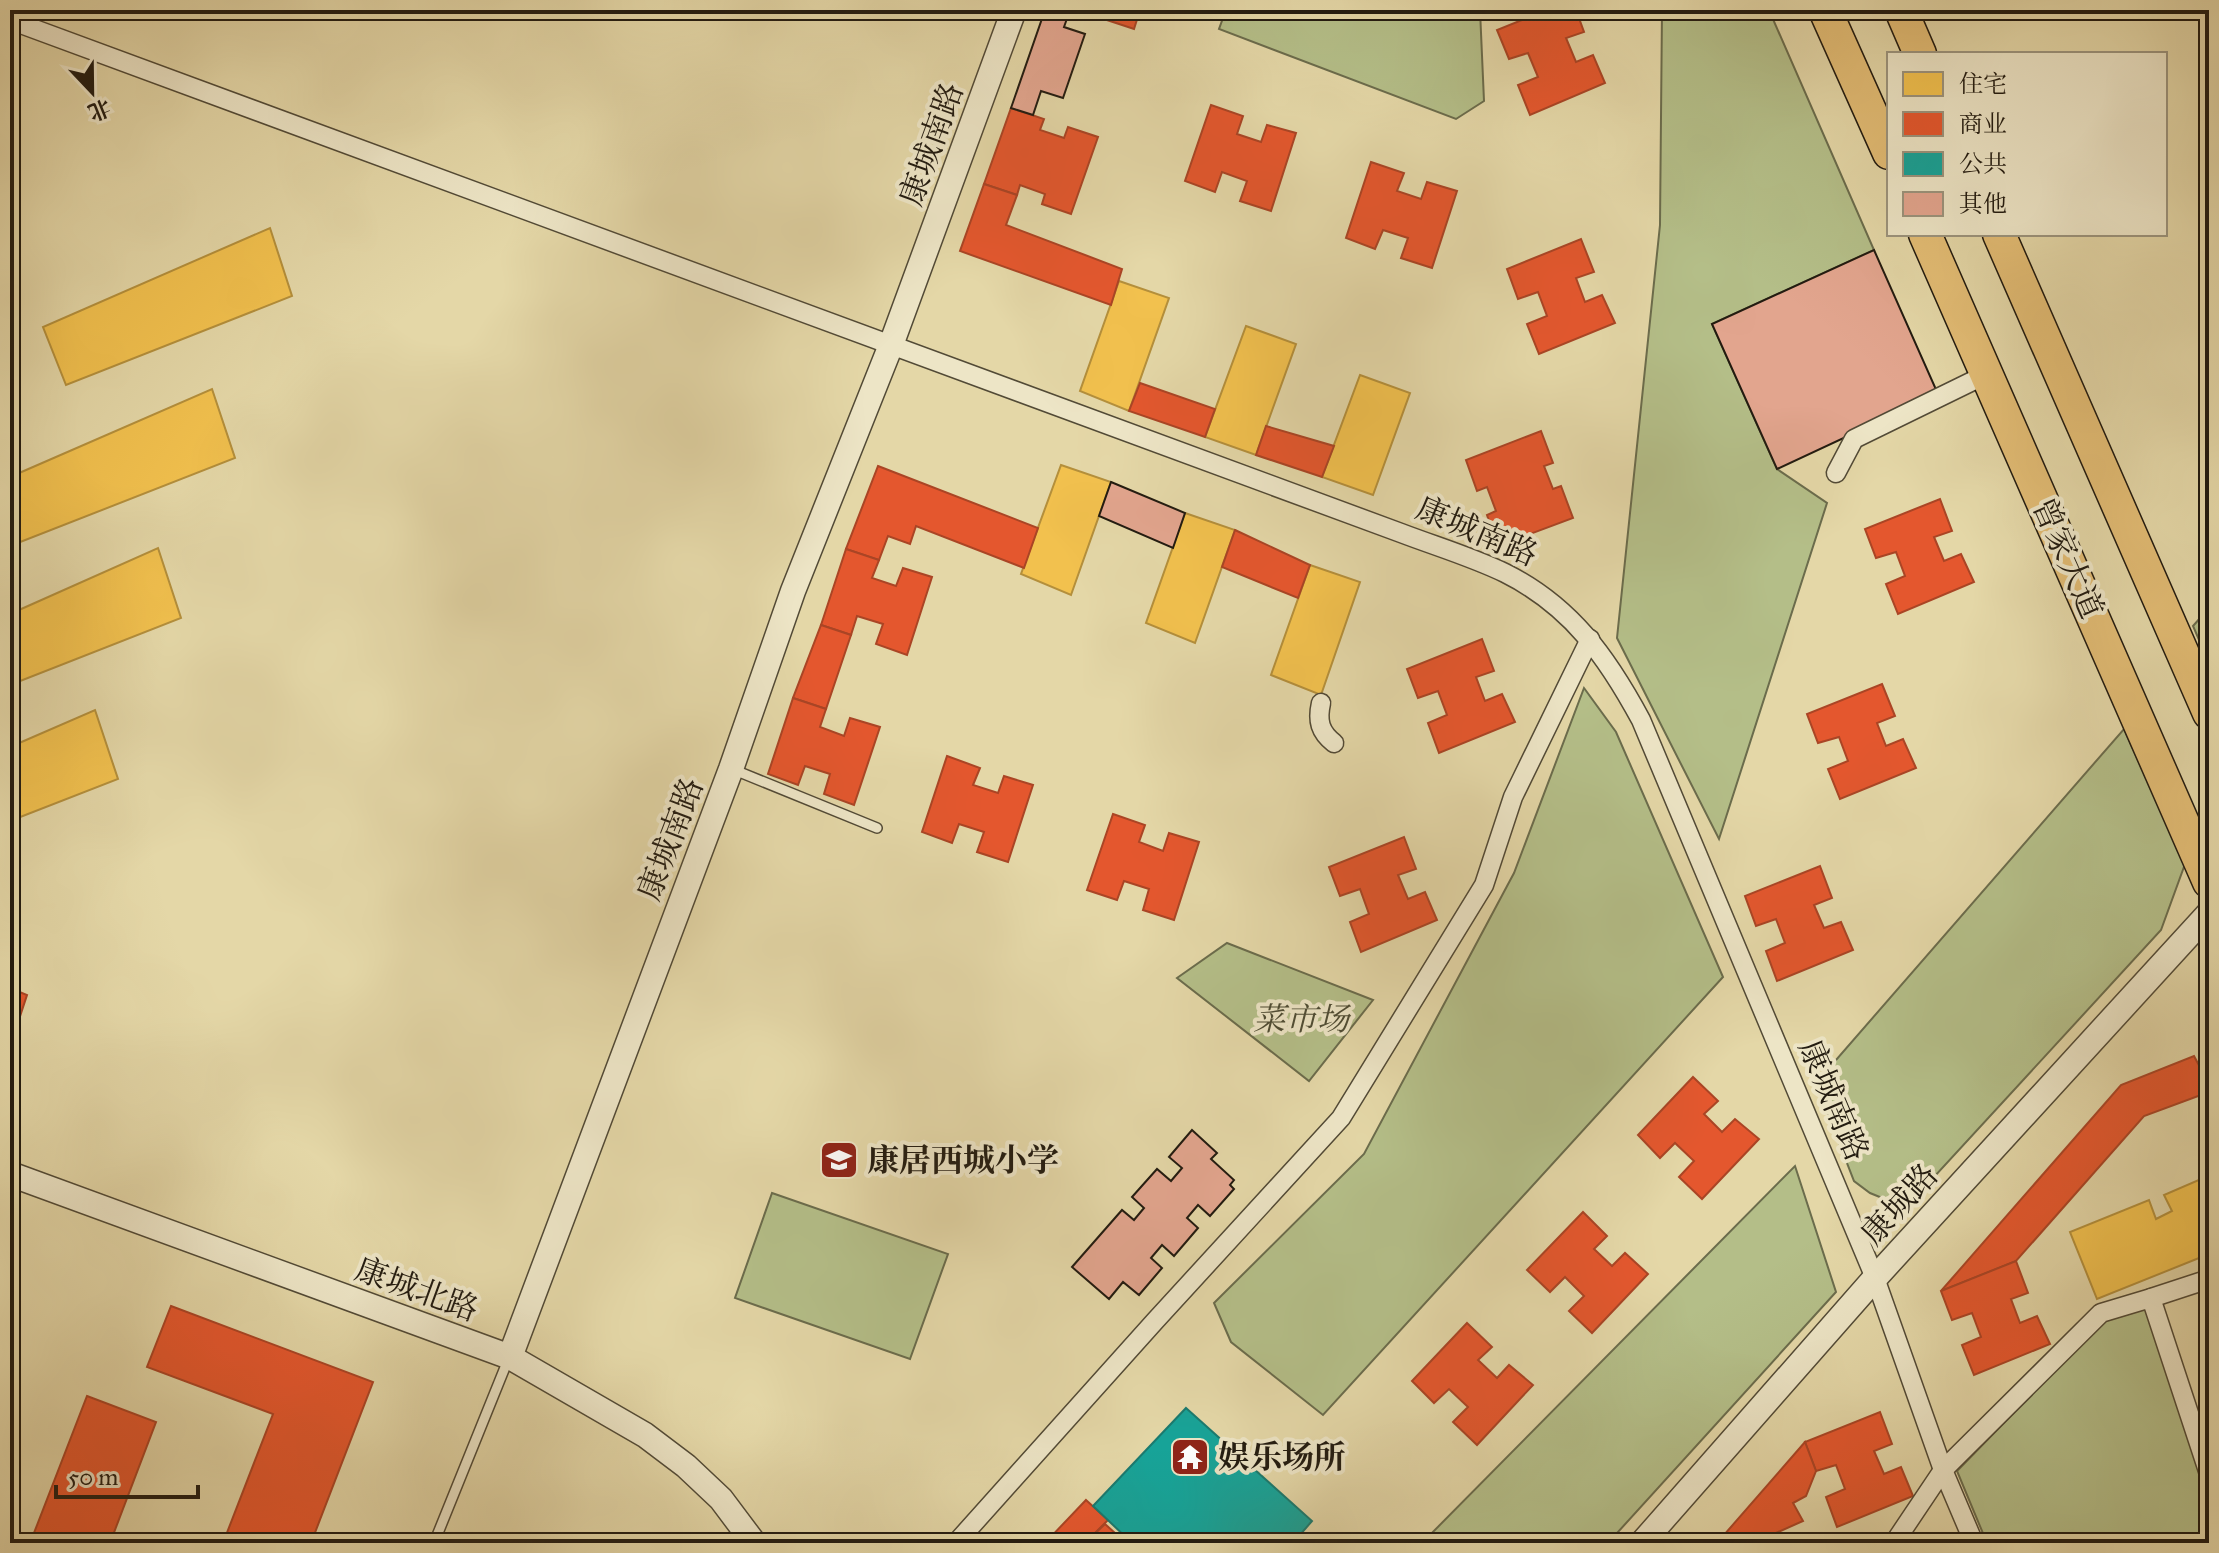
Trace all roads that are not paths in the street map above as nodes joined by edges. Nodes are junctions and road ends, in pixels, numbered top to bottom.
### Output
1 (1014, 10) edge
2 (1825, 10) edge
3 (1901, 10) edge
4 (10, 20) edge
5 (1919, 52) edge
6 (1887, 149) edge
7 (1926, 236) edge
8 (2000, 236) edge
9 (891, 345) junction
10 (1987, 374) junction
11 (1836, 473) dead end
12 (1590, 639) junction
13 (1321, 703) dead end
14 (2209, 713) edge
15 (1334, 743) dead end
16 (731, 769) junction
17 (877, 828) dead end
18 (2209, 882) edge
19 (2209, 913) edge
20 (10, 1174) edge
21 (1875, 1278) junction
22 (2209, 1279) edge
23 (2151, 1298) junction
24 (510, 1357) junction
25 (1943, 1470) junction
26 (2209, 1474) edge
27 (434, 1543) edge
28 (754, 1543) edge
29 (956, 1543) edge
30 (1642, 1543) edge
31 (1894, 1543) edge
32 (1974, 1543) edge

1 - 9 street, 康城南路
2 - 6 highway
3 - 5 highway
4 - 9 street
7 - 10 highway, 曾家大道
8 - 14 highway, 曾家大道
9 - 12 street, 康城南路
9 - 16 street, 康城南路
10 - 11 street
10 - 18 highway, 曾家大道
12 - 21 street, 康城南路
12 - 29 street
13 - 15 street
16 - 17 lane
16 - 24 street, 康城南路
19 - 21 street, 康城路
20 - 24 street, 康城北路
21 - 25 street, 康城南路
21 - 30 street, 康城路
22 - 23 street
23 - 25 street
23 - 26 street
24 - 27 lane
24 - 28 street, 康城北路
25 - 31 street
25 - 32 street, 康城南路

